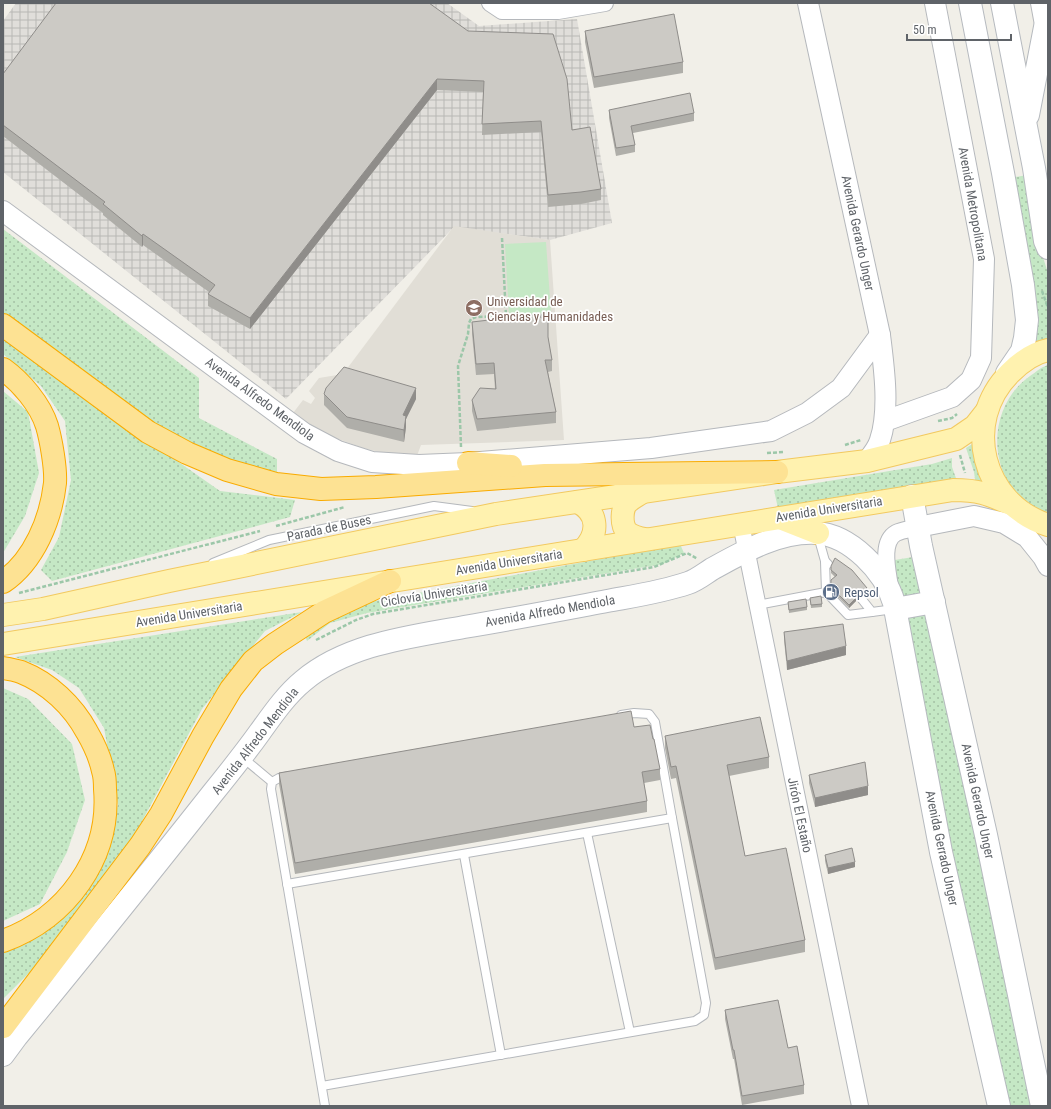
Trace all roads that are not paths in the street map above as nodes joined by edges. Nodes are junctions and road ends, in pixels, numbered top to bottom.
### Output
1 (490, 3) edge
2 (605, 3) edge
3 (808, 3) edge
4 (935, 3) edge
5 (970, 3) edge
6 (1002, 3) edge
7 (1041, 3) edge
8 (1047, 34) edge
9 (1026, 126) junction
10 (3, 211) edge
11 (1048, 248) edge
12 (3, 325) edge
13 (880, 335) junction
14 (1048, 350) edge
15 (3, 368) edge
16 (1000, 383) junction
17 (986, 412) junction
18 (885, 421) junction
19 (867, 461) junction
20 (465, 463) junction
21 (777, 472) junction
22 (580, 474) junction
23 (641, 493) junction
24 (912, 496) junction
25 (578, 502) junction
26 (1012, 505) junction
27 (780, 518) junction
28 (741, 524) junction
29 (1045, 526) edge
30 (918, 527) junction
31 (818, 533) junction
32 (645, 539) junction
33 (583, 550) junction
34 (746, 552) junction
35 (1048, 566) edge
36 (390, 581) junction
37 (3, 582) edge
38 (826, 592) junction
39 (860, 597) dead end
40 (892, 599) junction
41 (934, 602) junction
42 (757, 605) junction
43 (872, 612) junction
44 (3, 615) edge
45 (3, 644) edge
46 (3, 668) edge
47 (611, 717) edge
48 (241, 757) junction
49 (294, 775) edge
50 (272, 782) junction
51 (672, 818) junction
52 (587, 833) junction
53 (464, 855) junction
54 (287, 884) junction
55 (3, 941) edge
56 (3, 1028) edge
57 (630, 1032) junction
58 (3, 1055) edge
59 (501, 1055) junction
60 (322, 1086) junction
61 (325, 1106) edge
62 (860, 1106) edge
63 (999, 1106) edge
64 (1042, 1106) edge

1 - 2 street
3 - 13 street, Avenida Gerardo Unger
4 - 18 street, Avenida Metropolitana
5 - 16 main road
6 - 9 main road
7 - 8 street
8 - 9 main road
9 - 11 main road
10 - 20 street, Avenida Alfredo Mendiola
12 - 22 highway
13 - 18 street, Avenida Gerardo Unger
13 - 20 street, Avenida Alfredo Mendiola
14 - 16 main road
15 - 37 highway
16 - 17 main road
17 - 19 main road
17 - 26 main road
18 - 19 street, Avenida Gerardo Unger
19 - 21 main road
20 - 22 highway
21 - 22 highway
21 - 23 main road
23 - 25 main road
23 - 32 main road
24 - 26 main road, Avenida Universitaria
24 - 27 main road, Avenida Universitaria
24 - 30 main road, Avenida Gerardo Unger
25 - 33 main road
25 - 44 main road
26 - 29 main road
27 - 28 main road, Avenida Universitaria
27 - 31 main road
28 - 32 main road, Avenida Universitaria
28 - 34 street, Jirón El Estaño
30 - 35 street
30 - 40 street, Avenida Gerrado Unger
30 - 41 main road, Avenida Gerardo Unger
31 - 34 main road, Avenida Alfredo Mendiola
31 - 38 lane
31 - 40 main road, Avenida Gerrado Unger
32 - 33 main road, Avenida Universitaria
33 - 36 main road, Avenida Universitaria
34 - 42 street, Jirón El Estaño
34 - 48 main road, Avenida Alfredo Mendiola
36 - 45 main road, Avenida Universitaria
36 - 56 highway
38 - 42 lane
38 - 43 lane
39 - 43 lane
40 - 41 main road
40 - 43 lane
40 - 63 main road, Avenida Gerrado Unger
41 - 64 main road, Avenida Gerardo Unger
42 - 62 street, Jirón El Estaño
46 - 55 highway
47 - 51 lane
48 - 50 lane
48 - 58 main road, Avenida Alfredo Mendiola
49 - 50 lane
50 - 54 lane
51 - 52 lane
51 - 57 lane
52 - 53 lane
52 - 57 lane
53 - 54 lane
53 - 59 lane
54 - 60 lane
57 - 59 lane
59 - 60 lane
60 - 61 lane

